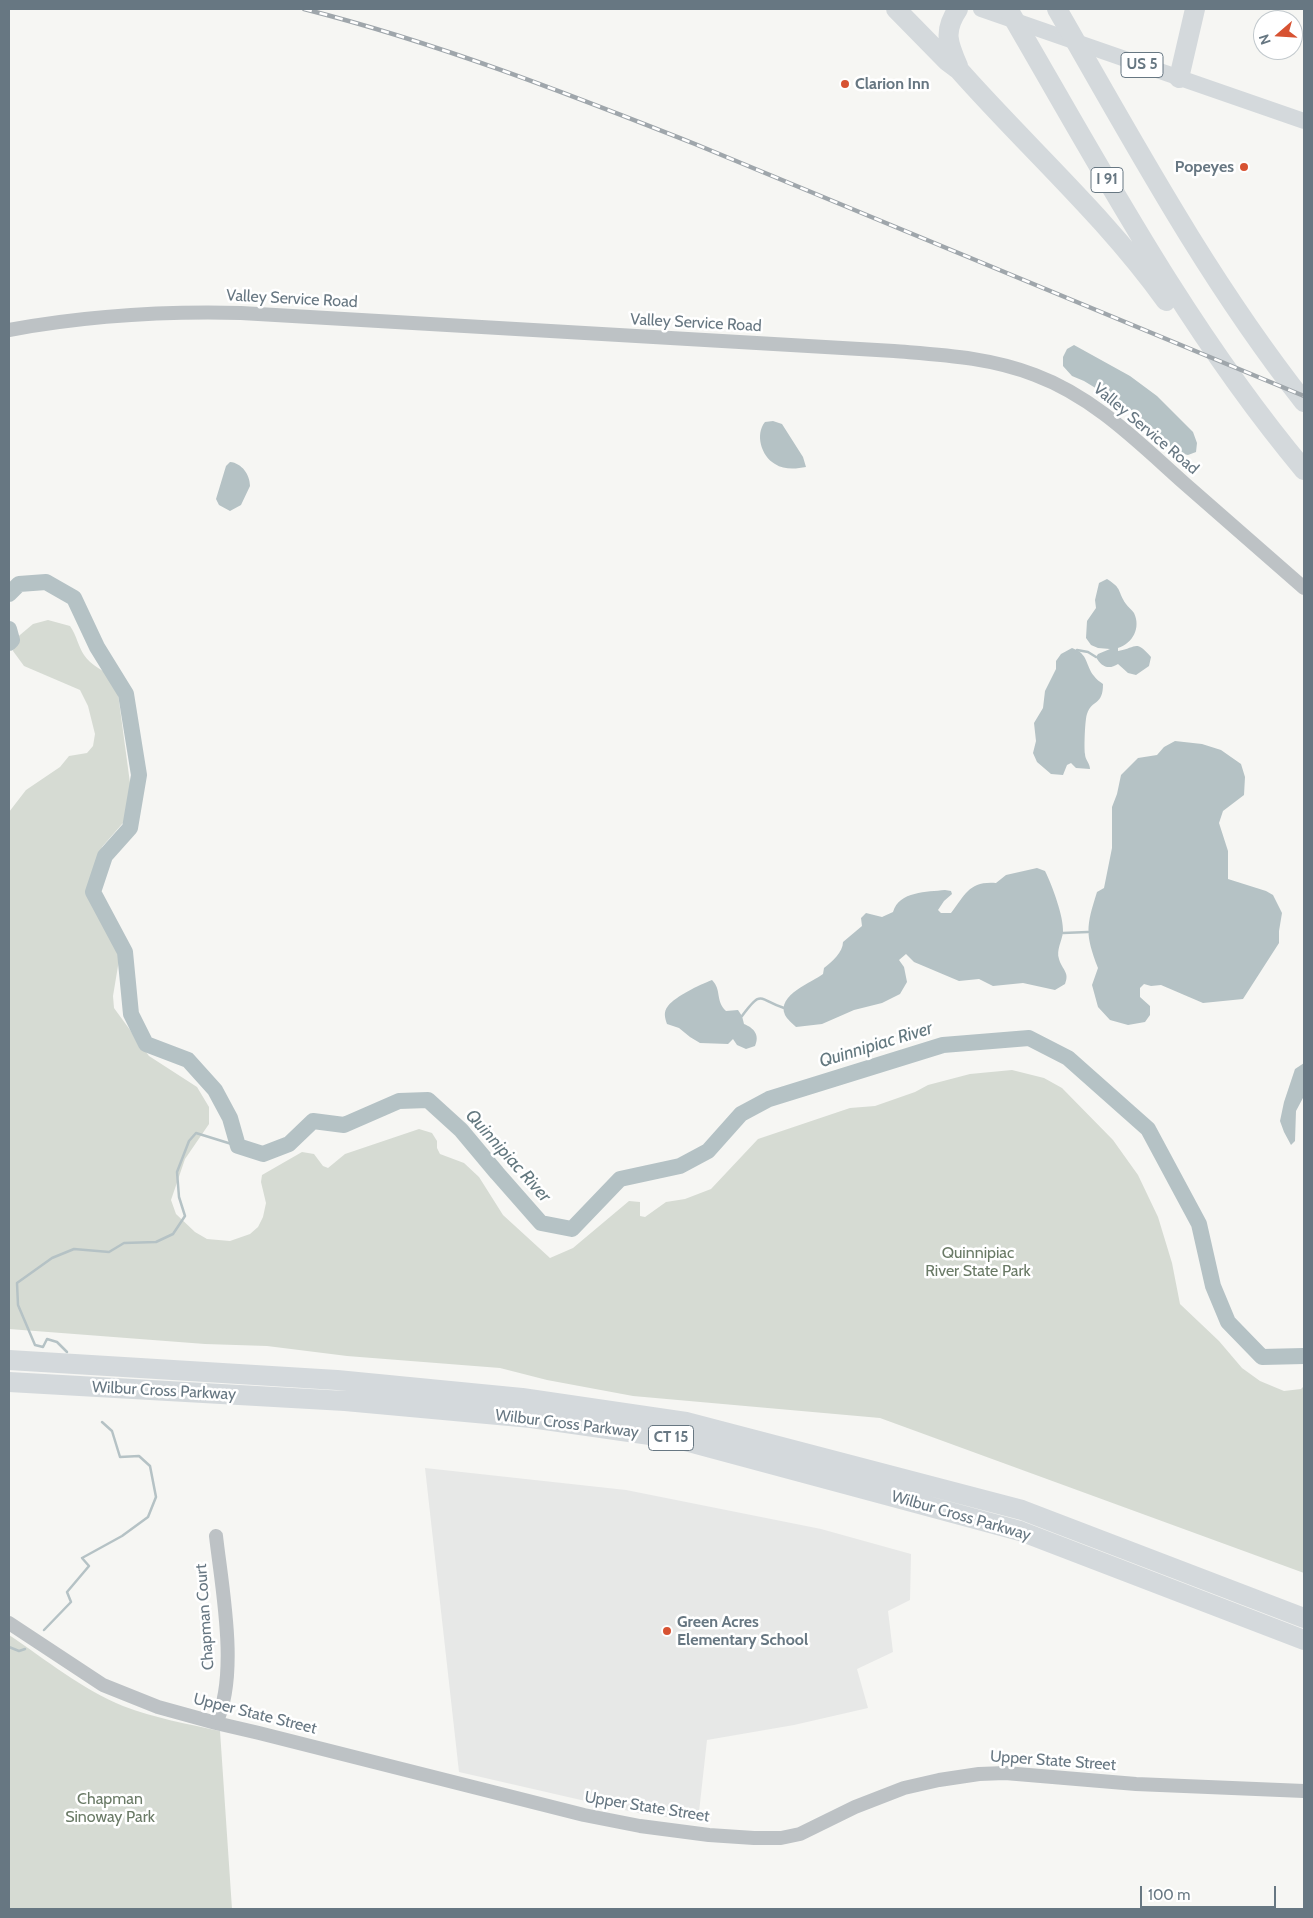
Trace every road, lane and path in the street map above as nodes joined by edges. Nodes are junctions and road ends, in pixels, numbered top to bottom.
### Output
1 (896, 9) edge
2 (958, 9) edge
3 (981, 9) edge
4 (1008, 9) edge
5 (1183, 9) edge
6 (1195, 9) edge
7 (1058, 11) edge
8 (959, 70) junction
9 (1173, 76) junction
10 (1304, 121) edge
11 (9, 330) edge
12 (1250, 401) junction
13 (1304, 402) edge
14 (1304, 470) edge
15 (1304, 588) edge
16 (9, 1360) edge
17 (9, 1382) edge
18 (216, 1536) dead end
19 (1304, 1618) edge
20 (9, 1623) edge
21 (1304, 1640) edge
22 (216, 1723) junction
23 (1304, 1791) edge

1 - 8 highway
2 - 8 highway
3 - 9 main road, US 5
4 - 12 highway, I 91
5 - 9 highway
6 - 9 highway
7 - 13 highway, I 91
8 - 12 highway
9 - 10 main road, US 5
11 - 15 street, Valley Service Road
12 - 14 highway, I 91
16 - 19 highway, Wilbur Cross Parkway / CT 15
17 - 21 highway, Wilbur Cross Parkway / CT 15
18 - 22 street, Chapman Court
20 - 22 street, Upper State Street
22 - 23 street, Upper State Street

